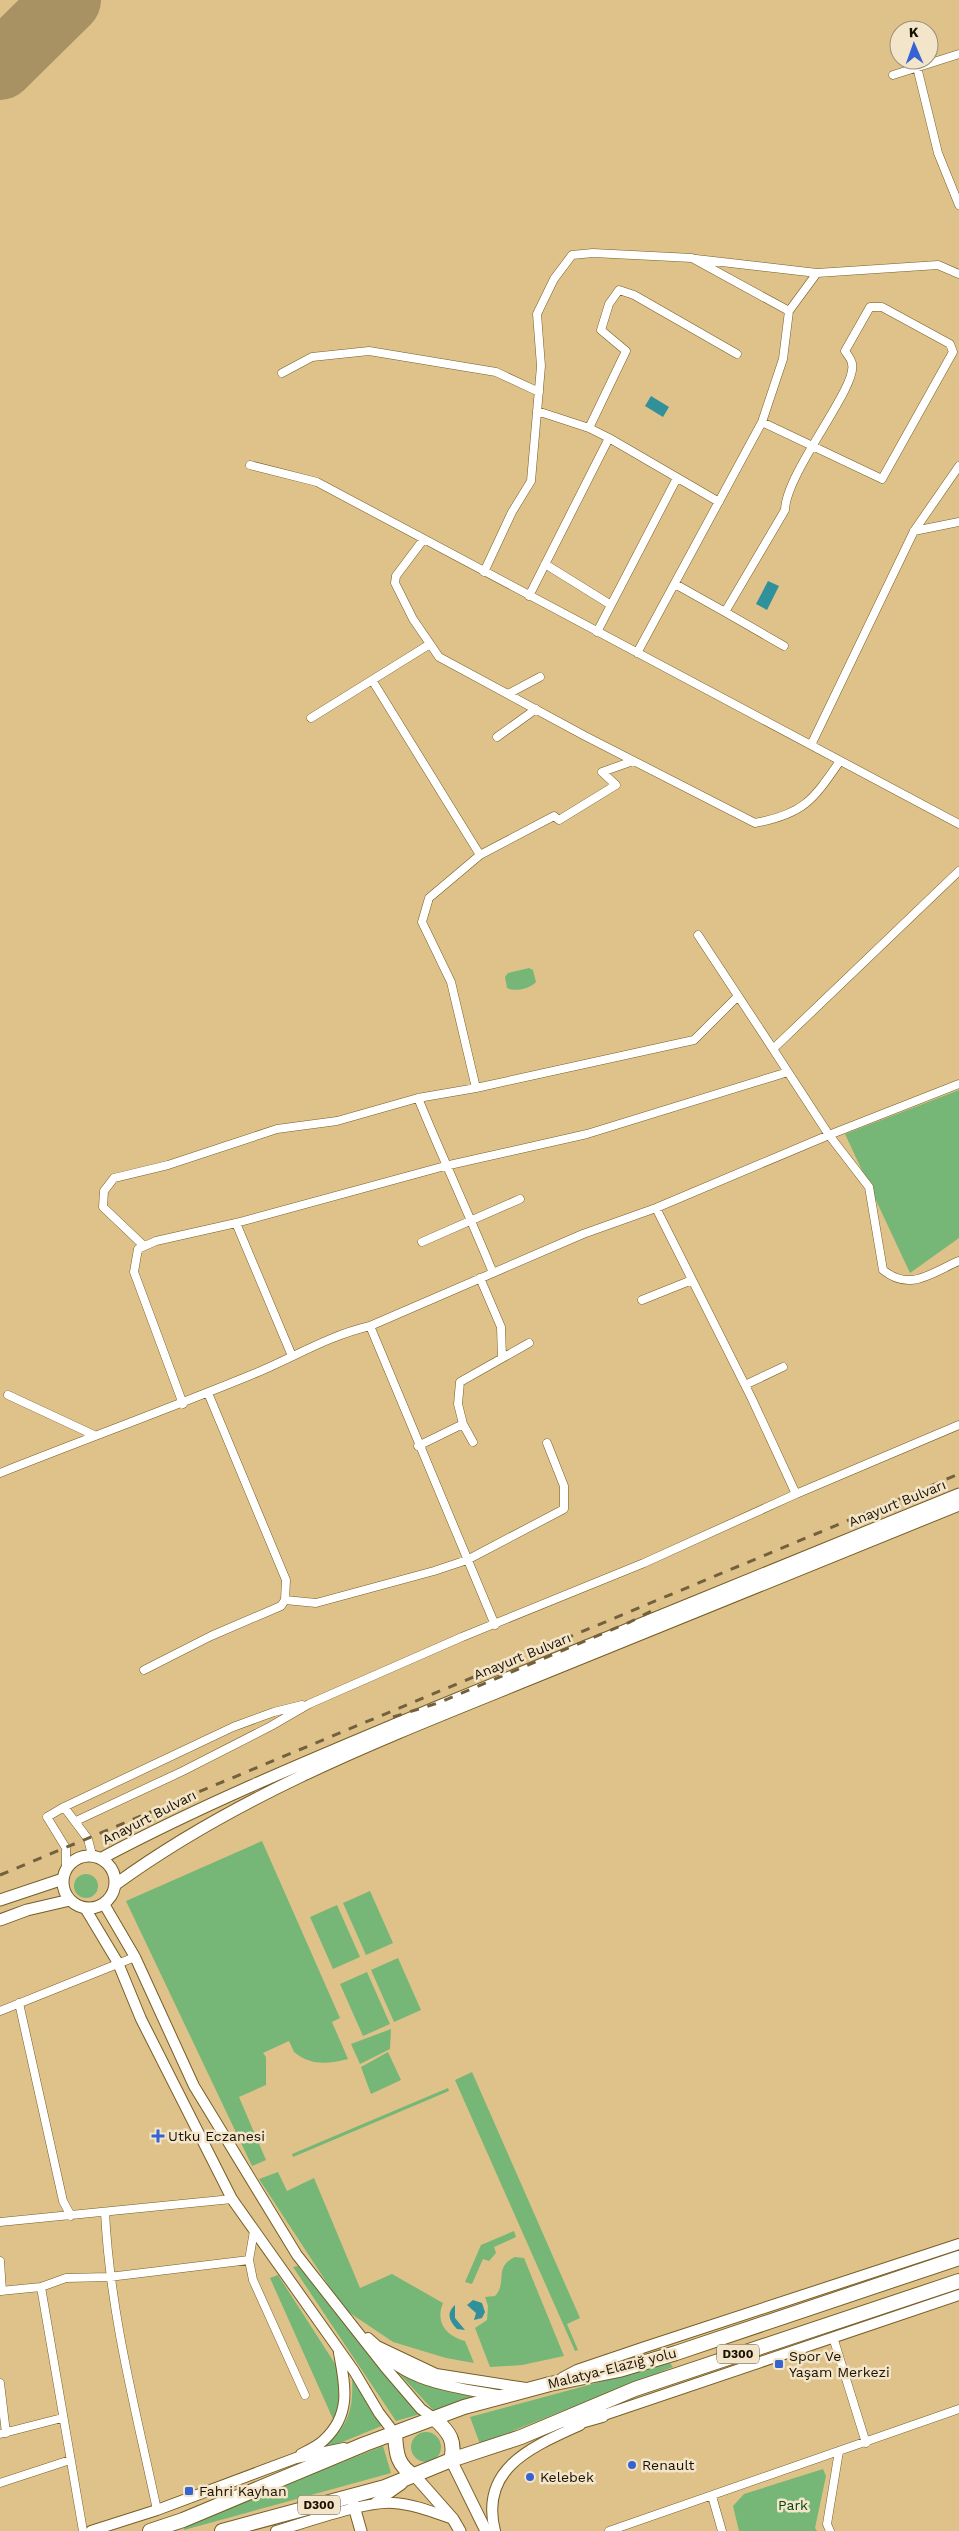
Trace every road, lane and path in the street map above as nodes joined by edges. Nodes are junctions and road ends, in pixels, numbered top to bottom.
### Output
1 (959, 54) edge
2 (939, 61) edge
3 (910, 70) edge
4 (917, 70) edge
5 (893, 75) dead end
6 (959, 206) edge
7 (692, 258) junction
8 (817, 273) junction
9 (959, 274) edge
10 (789, 311) junction
11 (738, 354) dead end
12 (282, 373) dead end
13 (539, 392) junction
14 (537, 411) junction
15 (762, 422) junction
16 (589, 428) junction
17 (609, 438) junction
18 (812, 445) junction
19 (250, 465) dead end
20 (959, 466) edge
21 (677, 478) junction
22 (719, 502) junction
23 (959, 522) edge
24 (914, 531) junction
25 (423, 540) junction
26 (545, 564) junction
27 (484, 572) junction
28 (676, 584) junction
29 (529, 596) junction
30 (611, 605) junction
31 (725, 612) junction
32 (597, 632) junction
33 (430, 644) junction
34 (784, 646) dead end
35 (637, 653) junction
36 (540, 677) dead end
37 (372, 680) junction
38 (508, 694) junction
39 (536, 709) junction
40 (311, 718) dead end
41 (497, 737) dead end
42 (811, 745) junction
43 (633, 761) junction
44 (840, 761) junction
45 (959, 824) edge
46 (480, 854) junction
47 (959, 871) edge
48 (698, 935) dead end
49 (738, 996) junction
50 (773, 1050) junction
51 (788, 1072) junction
52 (959, 1084) edge
53 (476, 1088) junction
54 (418, 1098) junction
55 (829, 1135) junction
56 (445, 1166) junction
57 (520, 1199) dead end
58 (656, 1208) junction
59 (472, 1221) junction
60 (236, 1223) junction
61 (422, 1242) dead end
62 (144, 1246) junction
63 (959, 1261) edge
64 (493, 1273) junction
65 (480, 1278) junction
66 (692, 1280) junction
67 (642, 1300) dead end
68 (370, 1326) junction
69 (529, 1343) dead end
70 (292, 1356) junction
71 (502, 1358) junction
72 (783, 1367) dead end
73 (745, 1385) junction
74 (208, 1393) junction
75 (8, 1395) dead end
76 (182, 1404) junction
77 (463, 1424) junction
78 (959, 1425) edge
79 (94, 1435) junction
80 (473, 1442) dead end
81 (547, 1443) dead end
82 (418, 1446) junction
83 (0, 1473) edge
84 (796, 1494) junction
85 (959, 1494) edge
86 (959, 1505) edge
87 (467, 1560) junction
88 (286, 1600) junction
89 (494, 1625) junction
90 (144, 1670) dead end
91 (309, 1704) junction
92 (64, 1807) junction
93 (76, 1821) junction
94 (97, 1857) junction
95 (64, 1873) junction
96 (116, 1884) junction
97 (0, 1900) edge
98 (70, 1900) junction
99 (104, 1904) junction
100 (85, 1908) junction
101 (0, 1920) edge
102 (135, 1957) junction
103 (118, 1964) junction
104 (18, 2003) junction
105 (0, 2011) edge
106 (232, 2199) junction
107 (105, 2212) junction
108 (71, 2216) junction
109 (0, 2222) edge
110 (254, 2231) junction
111 (959, 2244) edge
112 (959, 2258) edge
113 (249, 2260) junction
114 (0, 2261) edge
115 (109, 2277) junction
116 (959, 2281) edge
117 (41, 2288) junction
118 (1, 2291) edge
119 (959, 2295) edge
120 (346, 2319) junction
121 (833, 2337) junction
122 (377, 2346) junction
123 (338, 2348) junction
124 (0, 2383) edge
125 (550, 2384) junction
126 (532, 2389) junction
127 (305, 2395) dead end
128 (505, 2396) junction
129 (959, 2409) edge
130 (602, 2415) junction
131 (62, 2418) junction
132 (435, 2419) junction
133 (3, 2433) edge
134 (395, 2434) junction
135 (521, 2437) junction
136 (866, 2443) junction
137 (365, 2444) junction
138 (839, 2451) junction
139 (296, 2458) junction
140 (70, 2460) junction
141 (451, 2460) junction
142 (415, 2476) junction
143 (0, 2483) edge
144 (712, 2496) junction
145 (352, 2503) junction
146 (374, 2504) junction
147 (157, 2510) junction
148 (453, 2519) junction
149 (83, 2531) edge
150 (92, 2531) edge
151 (150, 2531) edge
152 (222, 2531) edge
153 (276, 2531) edge
154 (361, 2531) edge
155 (460, 2531) edge
156 (486, 2531) edge
157 (495, 2531) edge
158 (610, 2531) edge
159 (722, 2531) edge
160 (830, 2531) edge

1 - 2 street
3 - 5 street
4 - 6 street
7 - 8 street
7 - 10 street
7 - 13 street
8 - 9 street
8 - 10 street
10 - 15 street
11 - 16 street
12 - 13 street
13 - 14 street
14 - 16 street
14 - 27 street
15 - 18 street
15 - 22 street
16 - 17 street
17 - 21 street
17 - 26 street
18 - 18 street
18 - 31 street
19 - 25 street
20 - 24 street
21 - 22 street
21 - 30 street
22 - 28 street
23 - 24 street
24 - 42 street
25 - 27 street
25 - 33 street
26 - 29 street
26 - 30 street
27 - 29 street
28 - 31 street
28 - 35 street
29 - 32 street
30 - 32 street
31 - 34 street
32 - 35 street
33 - 37 street
33 - 38 street
35 - 42 street
36 - 38 street
37 - 40 street
37 - 46 street
38 - 39 street
39 - 41 street
39 - 43 street
42 - 44 street
43 - 44 street
43 - 46 street
44 - 45 street
46 - 53 street
47 - 50 street
48 - 49 street
49 - 50 street
49 - 53 street
50 - 51 street
51 - 55 street
51 - 56 street
52 - 55 street
53 - 54 street
54 - 56 street
54 - 62 street
55 - 58 street
55 - 63 street
56 - 59 street
56 - 60 street
57 - 59 street
58 - 64 street
58 - 66 street
59 - 61 street
59 - 64 street
60 - 62 street
60 - 70 street
62 - 76 street
64 - 65 street
65 - 68 street
65 - 71 street
66 - 67 street
66 - 73 street
68 - 70 street
68 - 82 street
69 - 71 street
70 - 74 street
71 - 77 street
72 - 73 street
73 - 84 street
74 - 76 street
74 - 88 street
75 - 79 street
76 - 79 street
77 - 80 street
77 - 82 street
78 - 84 street
79 - 83 street
81 - 87 street
82 - 87 street
84 - 89 street
85 - 94 main road, Anayurt Bulvarı
86 - 96 main road, Anayurt Bulvarı
87 - 88 street
87 - 89 street
88 - 90 street
89 - 91 street
91 - 92 street
91 - 93 street
92 - 93 street
92 - 95 street
93 - 94 street
94 - 95 main road
94 - 96 main road
95 - 97 main road
95 - 98 main road
96 - 99 main road
98 - 100 main road
98 - 101 main road
99 - 100 main road
99 - 102 street
100 - 103 street
102 - 103 street
102 - 120 street
103 - 104 street
103 - 106 street
104 - 105 street
104 - 108 street
106 - 107 street
106 - 110 street
107 - 108 street
107 - 115 street
108 - 109 street
110 - 113 street
110 - 123 street
111 - 125 street
112 - 125 highway, Malatya-Elazığ yolu / D300
113 - 115 street
113 - 127 street
114 - 118 street
115 - 117 street
115 - 147 street
116 - 135 highway, Malatya-Elazığ yolu / D300
117 - 118 street
117 - 131 street
119 - 121 street
120 - 122 street
120 - 132 street
121 - 130 street
121 - 136 street
122 - 126 street
122 - 128 street
123 - 134 street
123 - 139 street
124 - 133 street
125 - 126 highway, Malatya-Elazığ yolu / D300
126 - 128 highway, Malatya-Elazığ yolu / D300
128 - 132 highway, Malatya-Elazığ yolu / D300
129 - 136 street
130 - 135 highway
130 - 157 street
131 - 133 street
131 - 140 street
132 - 134 highway
132 - 141 highway
134 - 137 highway
134 - 142 highway
135 - 141 highway, Malatya-Elazığ yolu / D300
136 - 138 street
137 - 139 street
137 - 151 highway
138 - 144 street
138 - 160 street
139 - 147 street
140 - 143 street
140 - 149 street
141 - 142 highway
141 - 156 main road
142 - 145 highway, D300
142 - 146 street
142 - 148 main road
144 - 158 street
144 - 159 street
145 - 146 street
145 - 152 highway, D300
145 - 153 street
145 - 154 main road
146 - 148 street
147 - 150 street
148 - 155 main road

